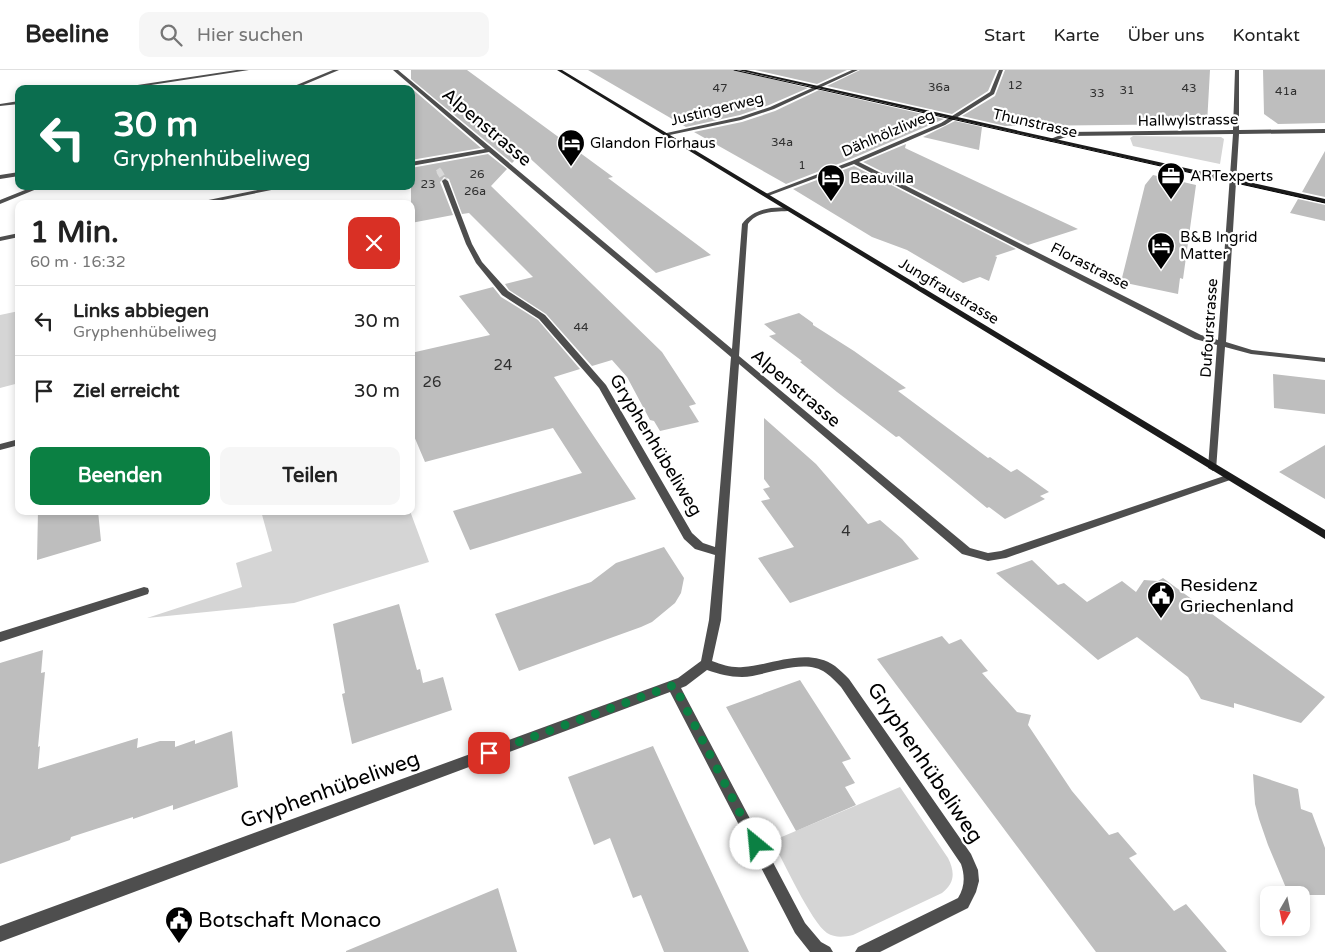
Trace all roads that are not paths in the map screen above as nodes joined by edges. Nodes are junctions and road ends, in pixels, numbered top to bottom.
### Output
1 (206, 70) edge
2 (247, 70) edge
3 (337, 70) edge
4 (395, 70) edge
5 (559, 70) edge
6 (740, 70) edge
7 (856, 70) edge
8 (1001, 70) edge
9 (1237, 70) edge
10 (208, 75) junction
11 (140, 85) edge
12 (299, 85) edge
13 (413, 85) edge
14 (415, 87) edge
15 (818, 88) junction
16 (15, 103) edge
17 (0, 105) edge
18 (955, 118) junction
19 (1236, 132) junction
20 (1325, 132) edge
21 (665, 134) junction
22 (1052, 140) junction
23 (489, 150) junction
24 (854, 162) junction
25 (415, 164) edge
26 (15, 175) edge
27 (0, 177) edge
28 (1232, 180) junction
29 (445, 181) tunnel mouth
30 (31, 190) edge
31 (267, 190) edge
32 (766, 195) junction
33 (213, 200) edge
34 (1325, 201) edge
35 (0, 202) edge
36 (788, 209) junction
37 (15, 236) edge
38 (0, 239) edge
39 (1221, 344) junction
40 (735, 358) junction
41 (1325, 360) edge
42 (15, 443) edge
43 (0, 447) edge
44 (1213, 468) junction
45 (1230, 478) junction
46 (1325, 536) edge
47 (720, 553) junction
48 (144, 591) dead end
49 (0, 637) edge
50 (706, 664) junction
51 (674, 685) junction
52 (0, 934) edge
53 (826, 952) edge
54 (863, 952) edge

1 - 10 street
2 - 10 street
3 - 12 street
4 - 13 street, Alpenstrasse
5 - 21 street, Jungfraustrasse
6 - 15 street, Thunstrasse
7 - 15 street, Justingerweg
8 - 18 street, Dählhölzliweg
9 - 19 street, Dufourstrasse
10 - 11 street
14 - 23 street, Alpenstrasse
15 - 18 street, Thunstrasse
15 - 21 street, Justingerweg
16 - 17 street
18 - 22 street, Thunstrasse
18 - 24 street, Dählhölzliweg
19 - 20 street, Hallwylstrasse
19 - 22 street, Hallwylstrasse
19 - 28 street, Dufourstrasse
21 - 32 street, Jungfraustrasse
22 - 28 street, Thunstrasse
23 - 25 street
23 - 40 street, Alpenstrasse
24 - 32 street, Dählhölzliweg
24 - 39 street, Florastrasse
26 - 27 street
28 - 34 street, Thunstrasse
28 - 39 street, Dufourstrasse
29 - 47 street, Gryphenhübeliweg
30 - 35 street
31 - 33 street
32 - 36 street, Jungfraustrasse
36 - 40 street, Gryphenhübeliweg
36 - 44 street, Jungfraustrasse
37 - 38 street
39 - 41 street, Florastrasse
39 - 44 street, Dufourstrasse
40 - 45 street, Alpenstrasse
40 - 47 street, Gryphenhübeliweg
42 - 43 street
44 - 45 street, Jungfraustrasse
45 - 46 street, Jungfraustrasse
47 - 50 street, Gryphenhübeliweg
48 - 49 street
50 - 51 street, Gryphenhübeliweg
50 - 54 street, Gryphenhübeliweg
51 - 52 street, Gryphenhübeliweg
51 - 53 street

